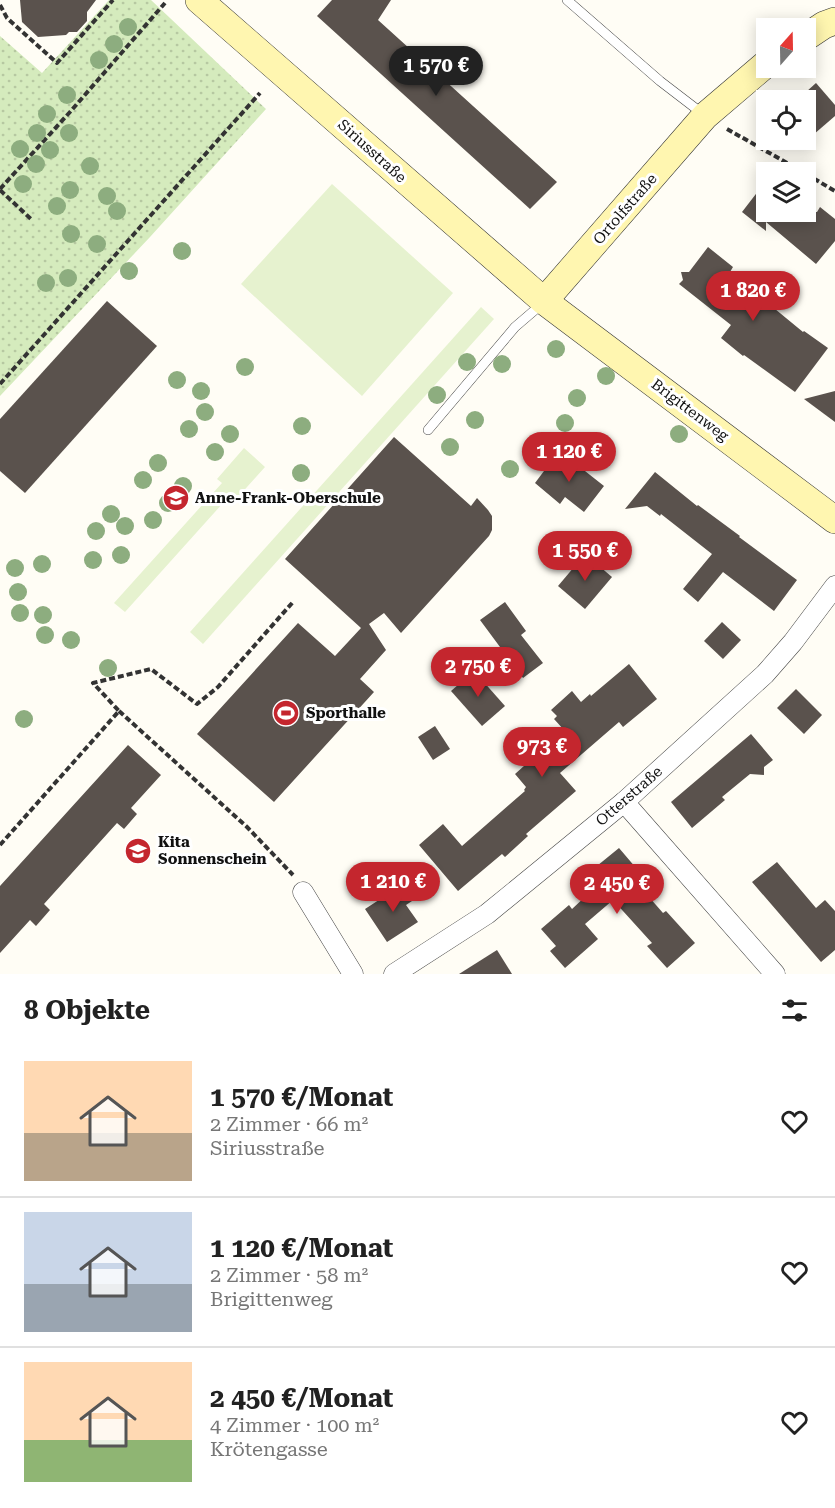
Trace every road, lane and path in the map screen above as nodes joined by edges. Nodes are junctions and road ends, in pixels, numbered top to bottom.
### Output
1 (113, 0) edge
2 (200, 0) edge
3 (567, 0) edge
4 (165, 3) dead end
5 (0, 5) edge
6 (835, 21) edge
7 (816, 30) edge
8 (756, 73) edge
9 (260, 93) dead end
10 (705, 116) junction
11 (785, 162) edge
12 (816, 180) edge
13 (0, 190) edge
14 (835, 191) edge
15 (32, 220) dead end
16 (544, 301) junction
17 (0, 384) edge
18 (428, 430) dead end
19 (835, 520) edge
20 (835, 586) edge
21 (293, 602) dead end
22 (119, 711) junction
23 (624, 802) junction
24 (0, 845) edge
25 (303, 892) joint
26 (353, 974) edge
27 (394, 974) edge
28 (775, 974) edge

1 - 5 path
2 - 16 street, Siriusstraße
3 - 10 lane
4 - 13 path
6 - 7 street
8 - 10 street, Ortolfstraße
9 - 17 path
10 - 11 path
10 - 16 street, Ortolfstraße
12 - 14 path
13 - 15 path
16 - 18 lane
16 - 19 street, Brigittenweg
20 - 23 street, Otterstraße
21 - 22 path
22 - 24 path
22 - 25 path
23 - 27 street, Otterstraße
23 - 28 street
25 - 26 street

